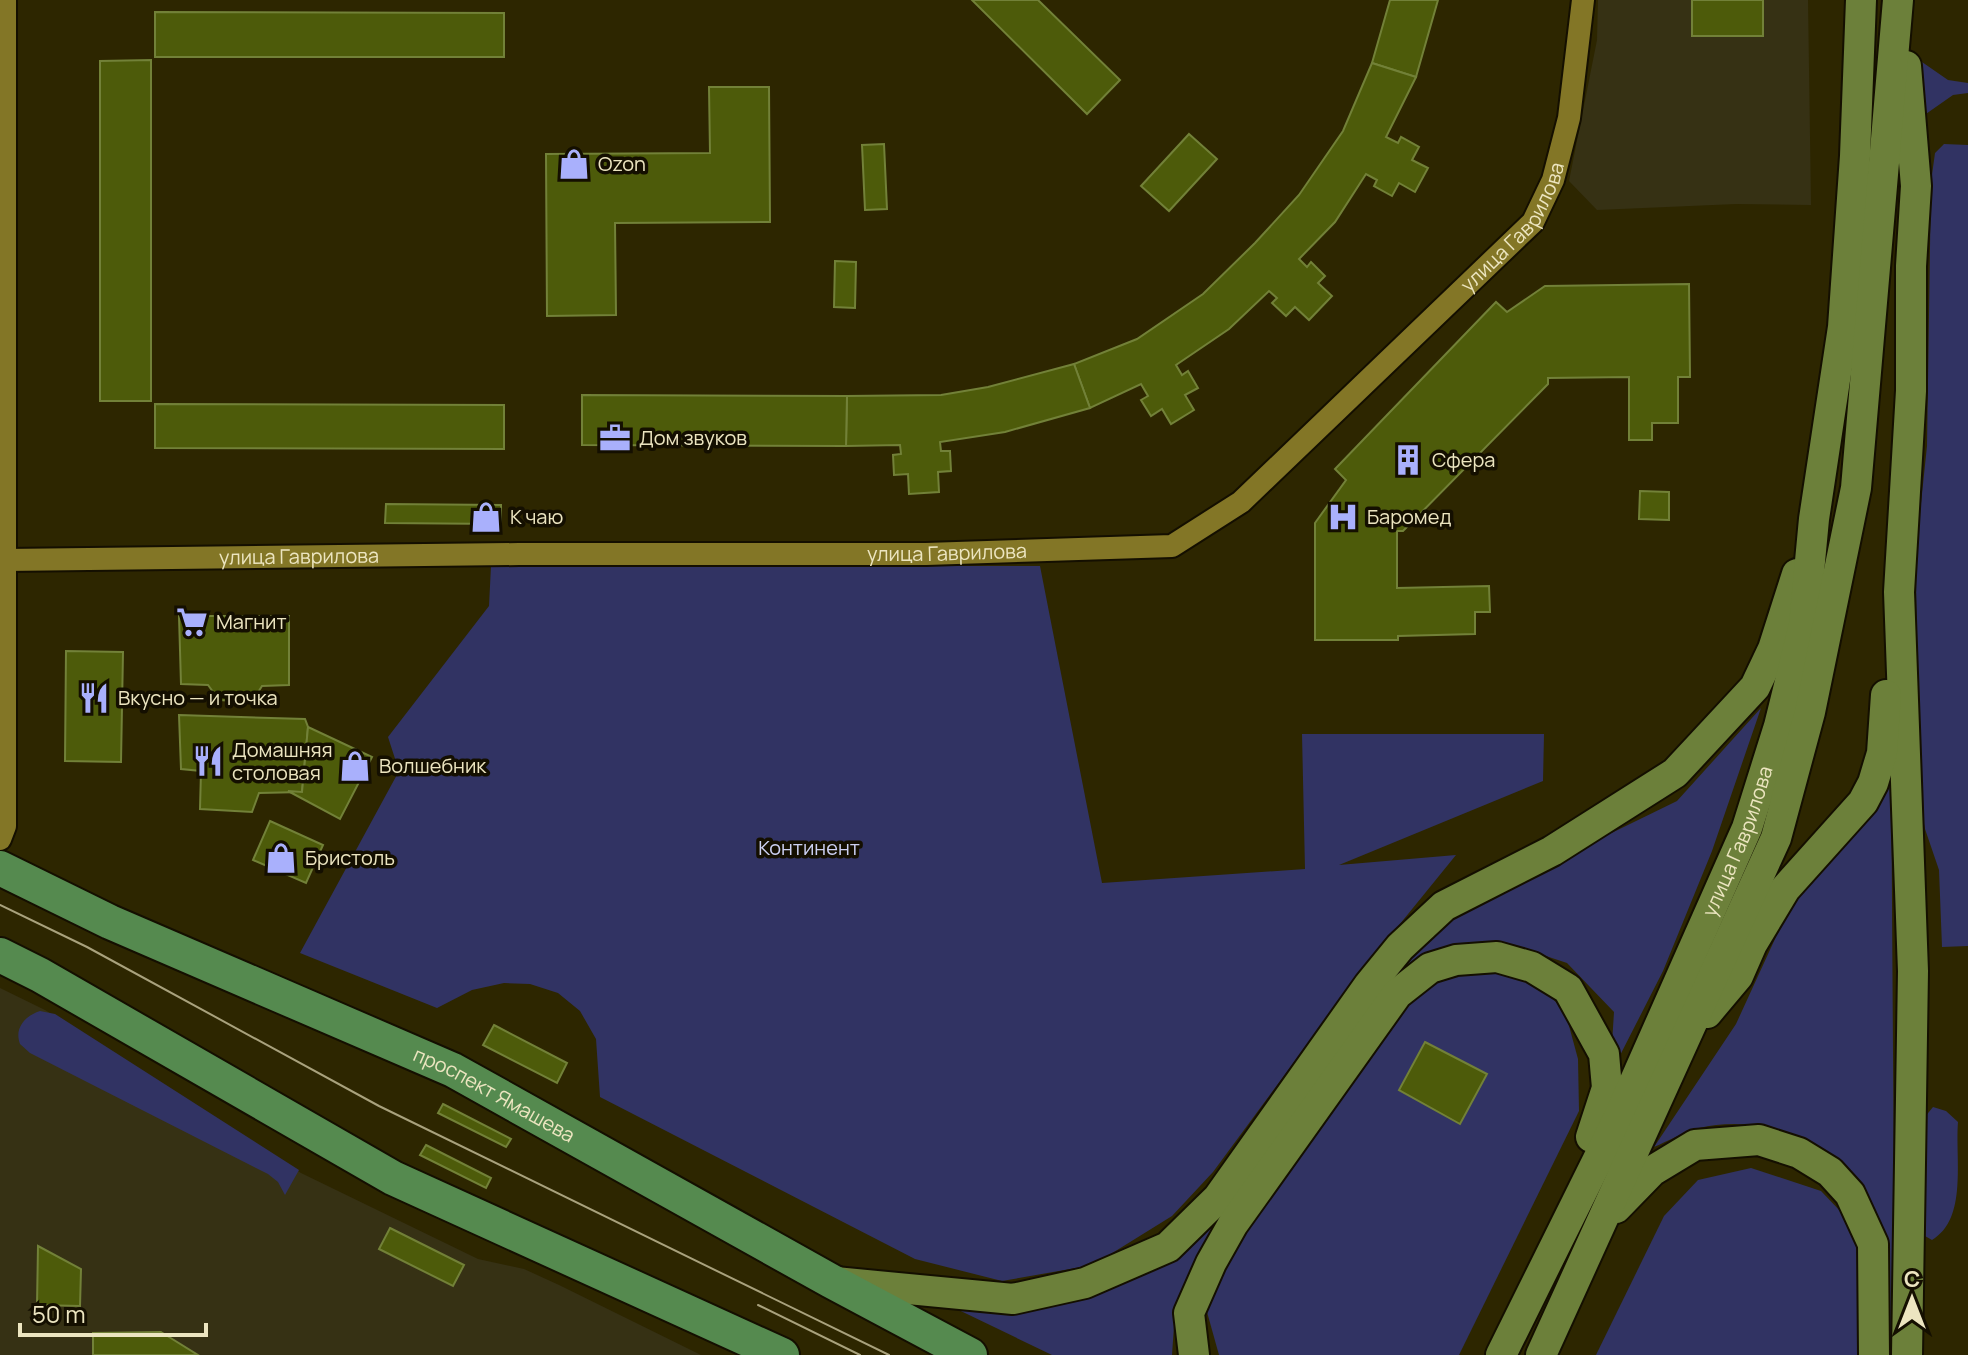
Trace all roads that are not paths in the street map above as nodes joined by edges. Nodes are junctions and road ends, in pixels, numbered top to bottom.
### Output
1 (5, 0) edge
2 (1583, 0) edge
3 (1861, 0) edge
4 (1899, 0) edge
5 (1814, 519) junction
6 (5, 560) junction
7 (1899, 592) junction
8 (0, 839) edge
9 (0, 868) edge
10 (0, 955) edge
11 (1681, 1046) junction
12 (1601, 1223) junction
13 (831, 1281) junction
14 (782, 1355) edge
15 (970, 1355) edge
16 (1194, 1355) edge
17 (1492, 1355) edge
18 (1501, 1355) edge
19 (1541, 1355) edge
20 (1874, 1355) edge
21 (1907, 1355) edge

1 - 6 street
2 - 6 street, улица Гаврилова
3 - 5 main road, улица Гаврилова
4 - 7 main road
4 - 11 main road, улица Гаврилова
5 - 13 main road
5 - 18 main road, улица Гаврилова
6 - 8 street
7 - 11 main road
7 - 21 main road
9 - 13 main road, проспект Ямашева
10 - 14 main road
11 - 12 main road, улица Гаврилова
12 - 19 main road, улица Гаврилова
12 - 20 main road
13 - 15 main road, проспект Ямашева
16 - 17 main road

